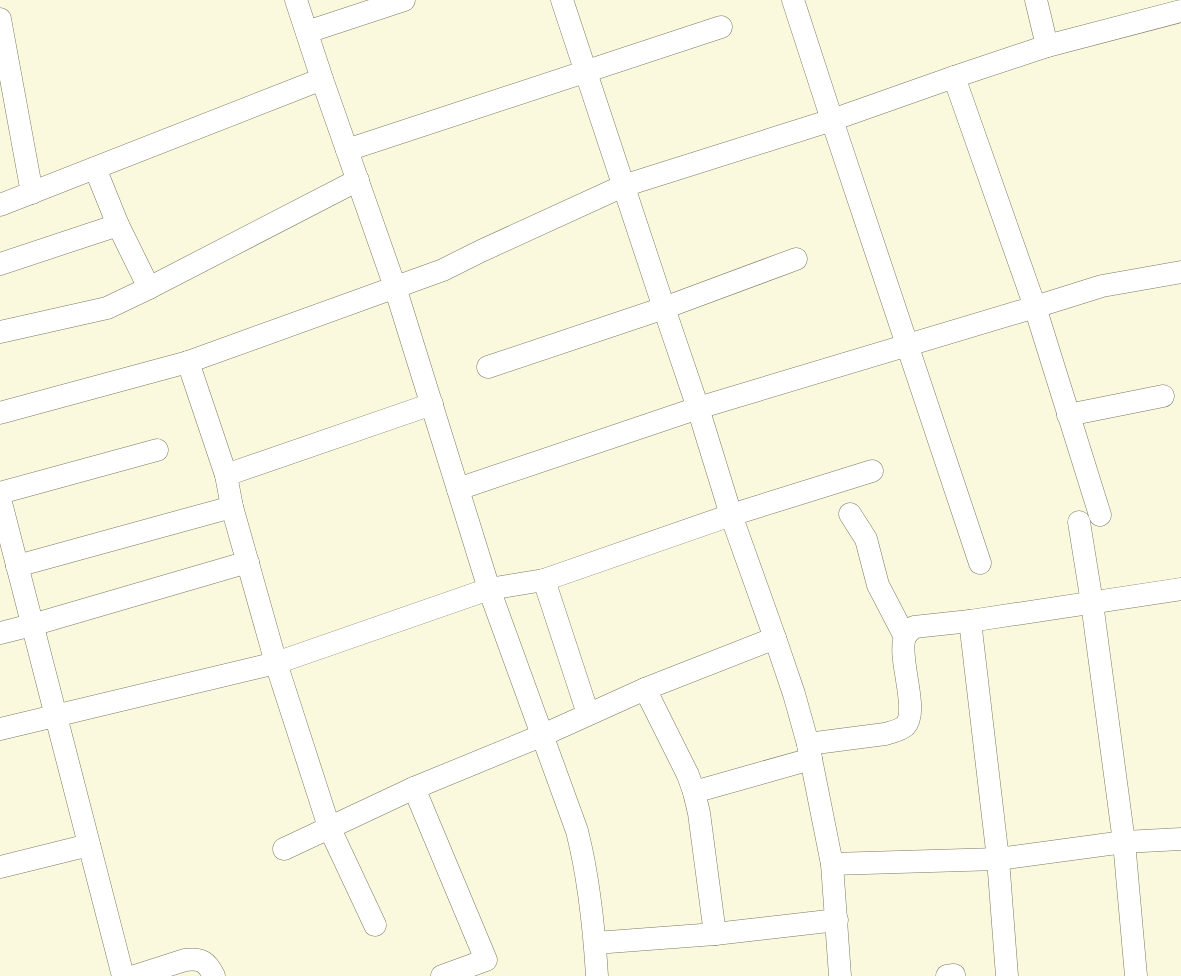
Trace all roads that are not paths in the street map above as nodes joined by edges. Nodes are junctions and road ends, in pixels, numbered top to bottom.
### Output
1 (296, 0) edge
2 (404, 0) edge
3 (562, 0) edge
4 (793, 0) edge
5 (1036, 0) edge
6 (1181, 11) edge
7 (0, 19) edge
8 (721, 27) dead end
9 (307, 32) junction
10 (1046, 46) junction
11 (585, 71) junction
12 (954, 77) junction
13 (322, 78) junction
14 (832, 120) junction
15 (347, 150) junction
16 (95, 168) junction
17 (358, 180) junction
18 (623, 186) junction
19 (32, 193) junction
20 (0, 205) edge
21 (118, 225) junction
22 (796, 259) dead end
23 (0, 264) edge
24 (1181, 272) edge
25 (149, 288) junction
26 (395, 288) junction
27 (1035, 307) junction
28 (664, 308) junction
29 (0, 332) edge
30 (907, 345) junction
31 (188, 362) junction
32 (488, 367) dead end
33 (1163, 396) dead end
34 (432, 404) junction
35 (698, 408) junction
36 (0, 413) edge
37 (1068, 415) junction
38 (157, 450) dead end
39 (872, 471) dead end
40 (226, 475) junction
41 (458, 489) junction
42 (0, 493) edge
43 (0, 499) edge
44 (232, 507) junction
45 (850, 514) dead end
46 (731, 515) junction
47 (1100, 515) dead end
48 (1079, 522) dead end
49 (5, 537) edge
50 (248, 562) junction
51 (980, 562) dead end
52 (17, 566) junction
53 (544, 580) junction
54 (489, 589) junction
55 (1181, 589) edge
56 (1092, 603) junction
57 (970, 621) junction
58 (32, 625) junction
59 (0, 633) edge
60 (905, 637) junction
61 (775, 638) junction
62 (276, 663) junction
63 (646, 689) junction
64 (588, 714) junction
65 (56, 716) junction
66 (0, 729) edge
67 (543, 735) junction
68 (810, 752) junction
69 (414, 788) junction
70 (694, 792) junction
71 (328, 827) junction
72 (1181, 839) edge
73 (1124, 842) junction
74 (89, 845) junction
75 (284, 849) dead end
76 (998, 859) junction
77 (832, 864) junction
78 (0, 867) edge
79 (837, 920) junction
80 (375, 925) dead end
81 (715, 934) junction
82 (595, 943) junction
83 (123, 976) edge
84 (135, 976) edge
85 (214, 976) edge
86 (442, 976) edge
87 (597, 976) edge
88 (840, 976) edge
89 (1007, 976) edge
90 (1136, 976) edge

1 - 9 street
2 - 9 street
3 - 11 street
4 - 14 street
5 - 10 street
6 - 10 street
7 - 19 street
8 - 11 street
9 - 13 street
10 - 12 street
11 - 15 street
11 - 18 street
12 - 14 street
12 - 27 street
13 - 15 street
13 - 16 street
14 - 18 street
14 - 30 street
15 - 17 street
16 - 19 street
16 - 21 street
17 - 25 street
17 - 26 street
18 - 26 street
18 - 28 street
19 - 20 street
21 - 23 street
21 - 25 street
22 - 28 street
24 - 27 street
25 - 29 street
26 - 31 street
26 - 34 street
27 - 30 street
27 - 37 street
28 - 32 street
28 - 35 street
30 - 35 street
30 - 51 street
31 - 36 street
31 - 40 street
33 - 37 street
34 - 40 street
34 - 41 street
35 - 41 street
35 - 46 street
37 - 47 street
38 - 42 street
39 - 46 street
40 - 44 street
41 - 54 street
43 - 49 street
44 - 50 street
44 - 52 street
45 - 60 street
46 - 53 street
46 - 61 street
48 - 56 street
49 - 52 street
50 - 58 street
50 - 62 street
52 - 58 street
53 - 54 street
53 - 64 street
54 - 62 street
54 - 67 street
55 - 56 street
56 - 57 street
56 - 73 street
57 - 60 street
57 - 76 street
58 - 59 street
58 - 65 street
60 - 68 street
61 - 63 street
61 - 68 street
62 - 65 street
62 - 71 street
63 - 64 street
63 - 70 street
64 - 67 street
65 - 66 street
65 - 74 street
67 - 69 street
67 - 82 street
68 - 70 street
68 - 77 street
69 - 71 street
69 - 86 street
70 - 81 street
71 - 75 street
71 - 80 street
72 - 73 street
73 - 76 street
73 - 90 street
74 - 78 street
74 - 83 street
76 - 77 street
76 - 89 street
77 - 79 street
79 - 81 street
79 - 88 street
81 - 82 street
82 - 87 street
84 - 85 street

